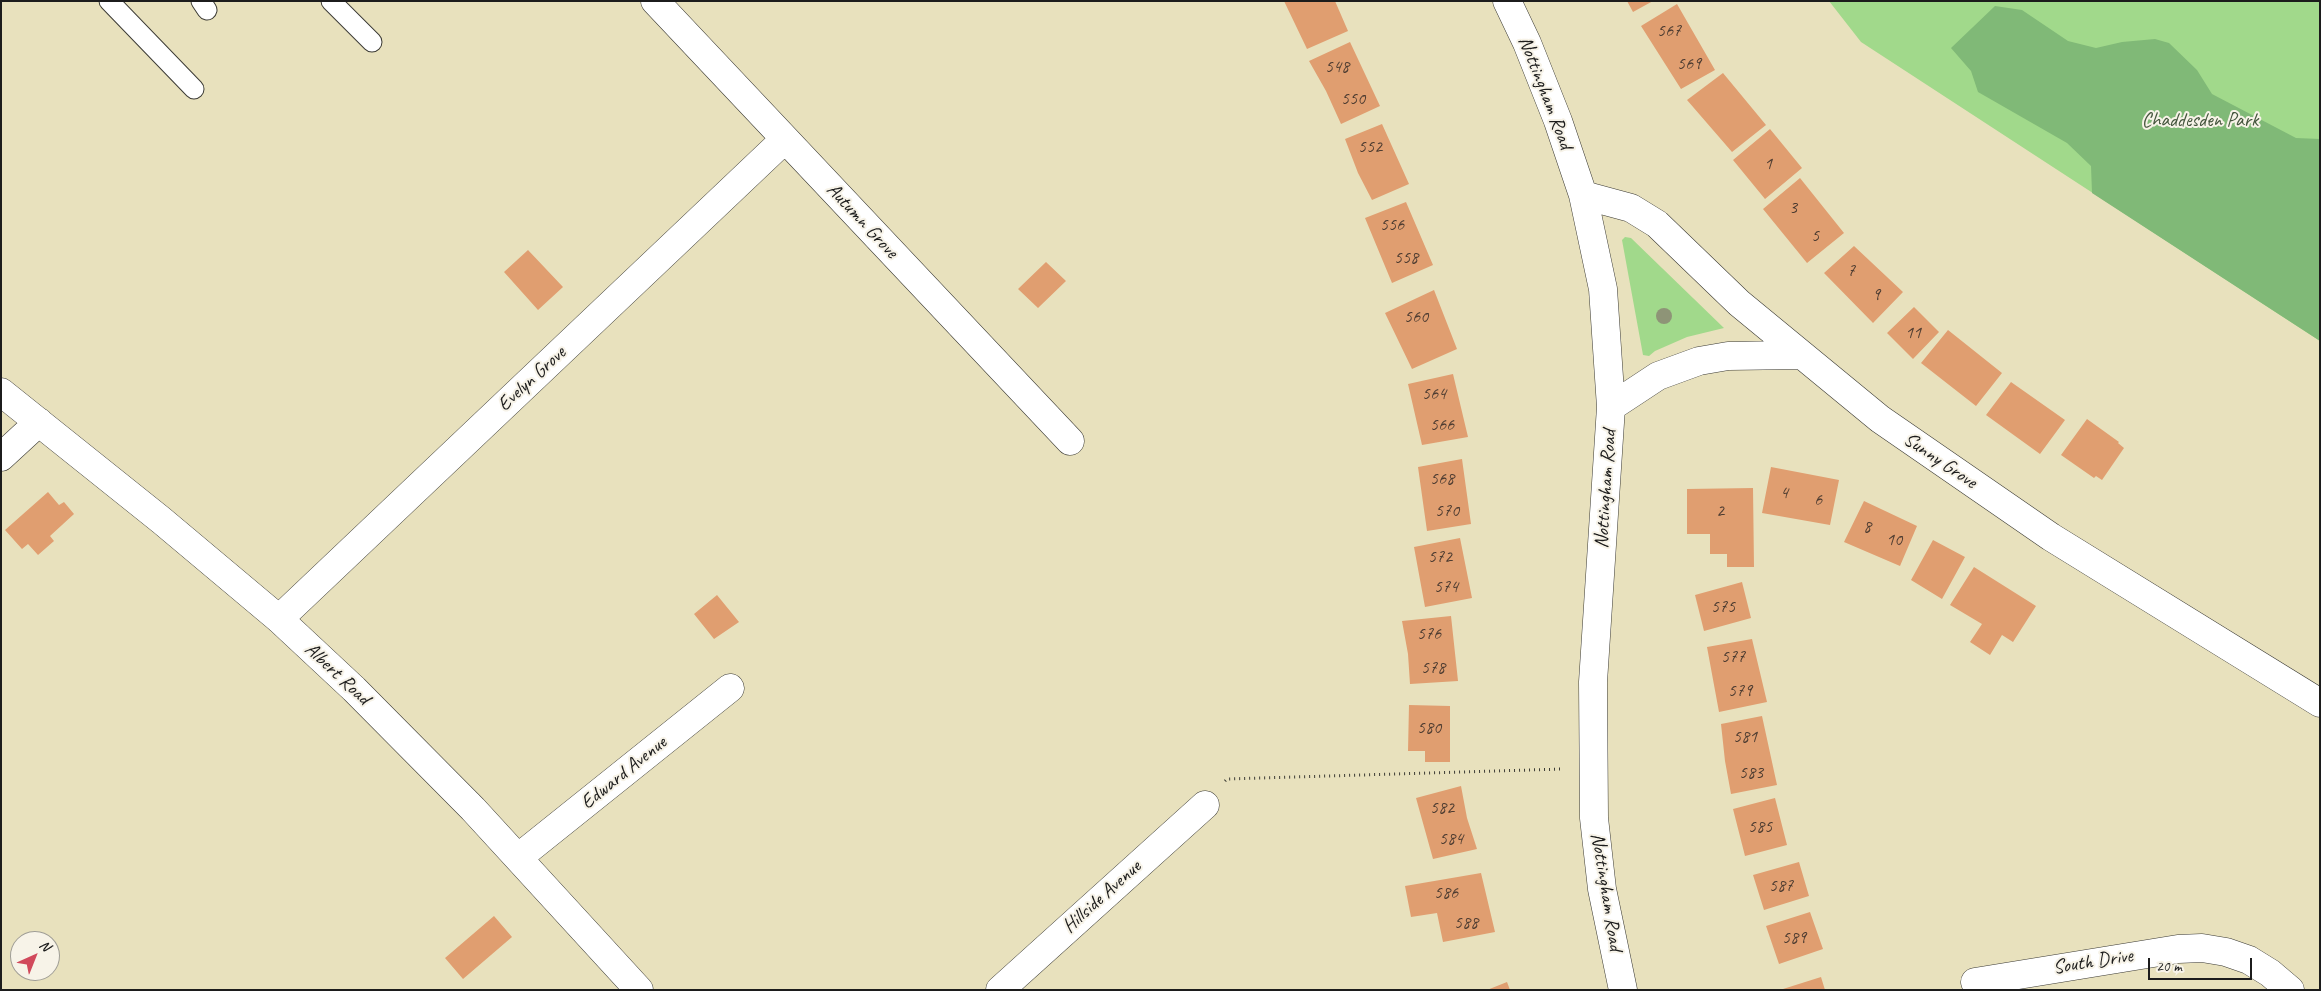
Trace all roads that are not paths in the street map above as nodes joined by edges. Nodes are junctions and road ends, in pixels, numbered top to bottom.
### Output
1 (109, 1) edge
2 (331, 1) edge
3 (655, 1) edge
4 (1507, 1) edge
5 (372, 42) dead end
6 (194, 89) dead end
7 (784, 140) junction
8 (1583, 195) junction
9 (1800, 355) junction
10 (1, 392) edge
11 (1611, 407) junction
12 (39, 422) junction
13 (1070, 441) dead end
14 (1, 456) edge
15 (279, 619) junction
16 (730, 688) dead end
17 (2320, 702) edge
18 (1205, 805) road end
19 (519, 857) junction
20 (1975, 982) dead end
21 (639, 990) edge
22 (1000, 990) edge
23 (1623, 990) edge
24 (2290, 990) edge

1 - 6 lane
2 - 5 lane
3 - 7 street, Autumn Grove
4 - 8 street, Nottingham Road
7 - 13 street, Autumn Grove
7 - 15 street, Evelyn Grove
8 - 9 street, Sunny Grove
8 - 11 street, Nottingham Road
9 - 11 street
9 - 17 street, Sunny Grove
10 - 12 street, Albert Road
11 - 23 street, Nottingham Road
12 - 14 street
12 - 15 street, Albert Road
15 - 19 street, Albert Road
16 - 19 street, Edward Avenue
18 - 22 street, Hillside Avenue
19 - 21 street, Albert Road
20 - 24 street, South Drive

